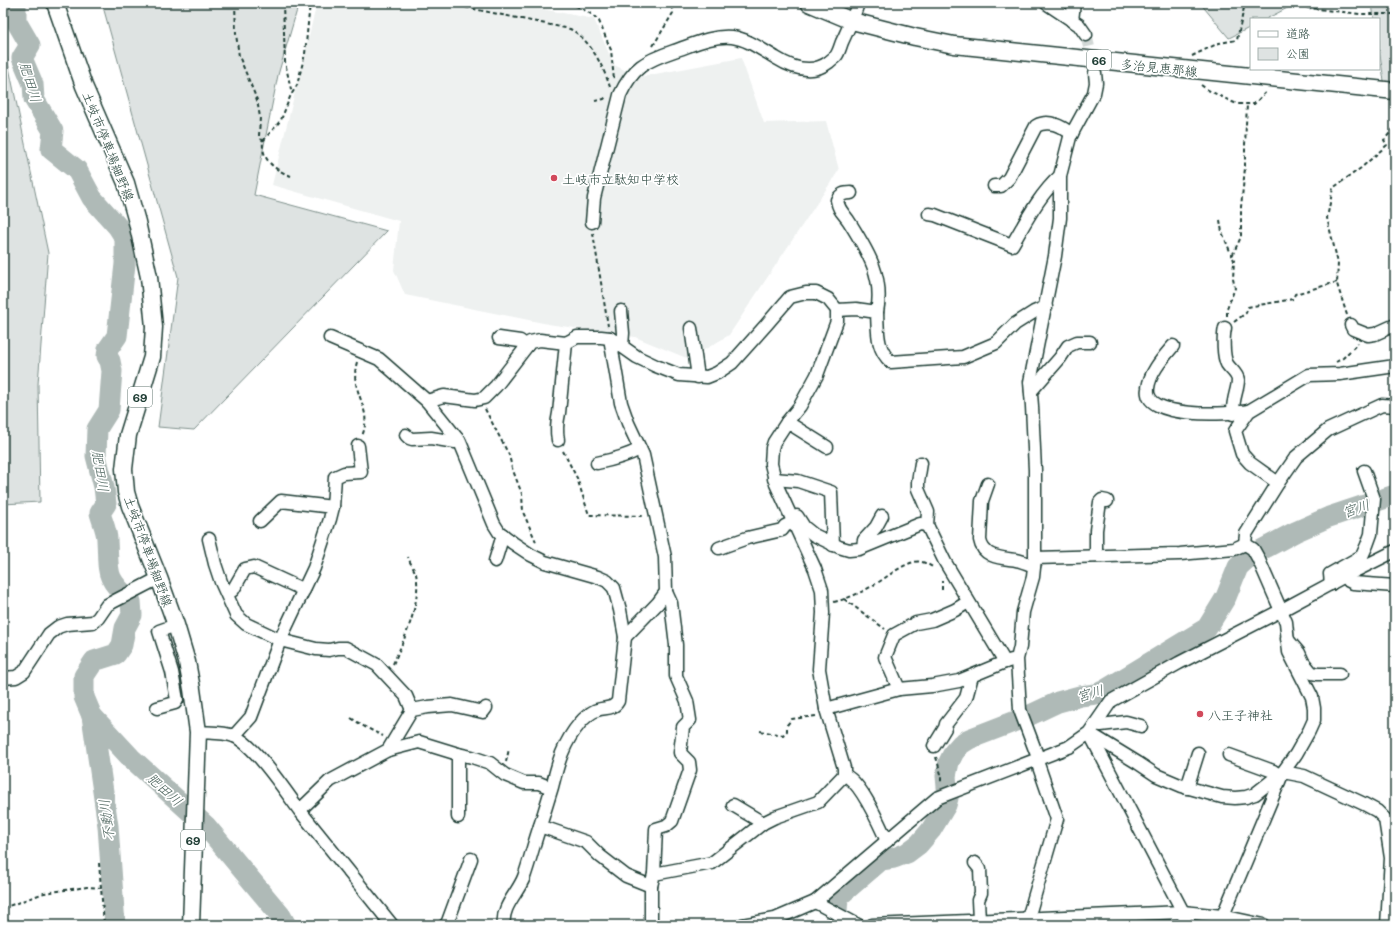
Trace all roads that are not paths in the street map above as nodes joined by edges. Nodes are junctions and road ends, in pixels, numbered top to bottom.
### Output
1 (55, 3) edge
2 (810, 3) edge
3 (858, 3) edge
4 (1046, 3) edge
5 (1074, 3) edge
6 (852, 21) junction
7 (1072, 21) junction
8 (1086, 35) tunnel mouth
9 (1096, 73) tunnel mouth
10 (1395, 91) edge
11 (1072, 134) junction
12 (1060, 176) junction
13 (994, 186) dead end
14 (851, 193) dead end
15 (929, 214) dead end
16 (592, 222) road end
17 (1046, 307) junction
18 (837, 310) junction
19 (621, 311) dead end
20 (877, 312) junction
21 (1351, 325) road end
22 (1395, 325) edge
23 (690, 328) dead end
24 (1225, 328) road end
25 (330, 338) dead end
26 (499, 338) dead end
27 (610, 338) junction
28 (1090, 342) dead end
29 (566, 343) junction
30 (528, 346) junction
31 (622, 346) junction
32 (1173, 346) dead end
33 (1395, 366) edge
34 (698, 377) junction
35 (1031, 391) junction
36 (427, 401) junction
37 (1395, 406) edge
38 (1249, 411) junction
39 (1233, 414) junction
40 (787, 422) junction
41 (406, 435) dead end
42 (458, 440) junction
43 (558, 440) road end
44 (358, 446) road end
45 (827, 447) dead end
46 (640, 449) junction
47 (597, 463) dead end
48 (921, 463) dead end
49 (1364, 471) dead end
50 (774, 479) junction
51 (1278, 483) junction
52 (988, 484) dead end
53 (1106, 500) dead end
54 (333, 507) junction
55 (882, 516) dead end
56 (791, 518) junction
57 (260, 521) dead end
58 (927, 525) junction
59 (503, 535) junction
60 (209, 539) dead end
61 (833, 545) junction
62 (864, 547) junction
63 (719, 548) dead end
64 (1252, 550) junction
65 (1395, 551) edge
66 (1096, 556) junction
67 (495, 561) dead end
68 (1035, 562) junction
69 (1345, 576) junction
70 (159, 578) junction
71 (1331, 584) junction
72 (1395, 586) edge
73 (304, 590) junction
74 (666, 592) junction
75 (227, 594) junction
76 (968, 602) junction
77 (1280, 612) junction
78 (176, 625) junction
79 (625, 637) junction
80 (280, 640) junction
81 (1287, 640) junction
82 (1011, 660) junction
83 (1340, 674) dead end
84 (972, 676) junction
85 (3, 678) edge
86 (899, 689) junction
87 (157, 708) dead end
88 (486, 708) dead end
89 (412, 710) junction
90 (827, 711) junction
91 (1141, 726) dead end
92 (1092, 729) junction
93 (198, 732) junction
94 (234, 736) junction
95 (390, 746) junction
96 (934, 746) road end
97 (1198, 753) dead end
98 (458, 754) junction
99 (1229, 755) dead end
100 (1037, 759) junction
101 (1281, 773) junction
102 (844, 775) junction
103 (551, 788) junction
104 (1187, 788) junction
105 (733, 805) dead end
106 (300, 810) junction
107 (458, 817) dead end
108 (1390, 819) edge
109 (763, 823) junction
110 (540, 826) junction
111 (887, 841) junction
112 (1393, 858) edge
113 (471, 859) dead end
114 (975, 863) dead end
115 (654, 874) junction
116 (651, 886) junction
117 (815, 902) junction
118 (1182, 912) junction
119 (979, 920) junction
120 (1027, 921) edge
121 (1220, 921) edge
122 (849, 922) edge
123 (191, 925) edge
124 (392, 925) edge
125 (445, 925) edge
126 (504, 925) edge
127 (651, 925) edge
128 (742, 925) edge
129 (872, 925) edge
130 (1186, 925) edge
131 (1264, 925) edge
132 (1386, 925) edge

1 - 70 main road, 土岐市停車場細野線 / 69
2 - 6 main road, 多治見恵那線 / 66
3 - 6 street
4 - 7 street
5 - 7 street
6 - 10 main road, 多治見恵那線 / 66
6 - 16 street
7 - 8 street
9 - 11 street
11 - 12 street
11 - 13 street
12 - 15 street
12 - 17 street
14 - 20 street
17 - 20 street
17 - 35 street
18 - 20 street
18 - 34 street
18 - 40 street
19 - 31 street
21 - 22 street
23 - 34 street
24 - 39 street
25 - 36 street
26 - 30 street
27 - 29 street
27 - 31 street
27 - 46 street
28 - 35 street
29 - 30 street
29 - 43 street
30 - 36 street
31 - 34 street
32 - 39 street
33 - 38 street
35 - 68 street
36 - 42 street
37 - 51 street
38 - 39 street
38 - 51 street
40 - 45 street
40 - 50 street
41 - 42 street
42 - 59 street
44 - 54 street
46 - 47 street
46 - 74 street
48 - 58 street
49 - 71 street
50 - 56 street
50 - 61 street
51 - 64 street
52 - 68 street
53 - 66 street
54 - 57 street
54 - 73 street
55 - 62 street
56 - 61 street
56 - 63 street
56 - 90 street
58 - 62 street
58 - 76 street
59 - 67 street
59 - 79 street
60 - 75 street
61 - 62 street
64 - 66 street
64 - 77 street
65 - 69 street
66 - 68 street
68 - 82 street
69 - 71 street
69 - 72 street
70 - 78 main road, 土岐市停車場細野線 / 69
70 - 85 street
71 - 77 street
73 - 75 street
73 - 80 street
74 - 79 street
74 - 115 street
75 - 80 street
76 - 82 street
76 - 86 street
77 - 81 street
77 - 92 street
78 - 87 street
78 - 93 main road, 土岐市停車場細野線 / 69
79 - 103 street
80 - 89 street
80 - 94 street
81 - 83 street
81 - 101 street
82 - 84 street
82 - 100 street
84 - 86 street
84 - 96 street
86 - 90 street
88 - 89 street
89 - 95 street
90 - 102 street
91 - 92 street
92 - 100 street
92 - 104 street
92 - 118 street
93 - 94 street
93 - 123 main road, 土岐市停車場細野線 / 69
94 - 106 street
95 - 98 street
95 - 106 street
97 - 104 street
98 - 103 street
98 - 107 street
99 - 101 street
100 - 111 street
100 - 120 street
101 - 104 street
101 - 108 street
101 - 121 street
102 - 109 street
102 - 111 street
103 - 110 street
105 - 109 street
106 - 124 street
108 - 112 street
109 - 115 street
110 - 116 street
110 - 126 street
111 - 117 street
112 - 132 street
113 - 125 street
114 - 119 street
115 - 116 street
116 - 127 street
117 - 122 street
117 - 128 street
118 - 120 street
118 - 121 street
118 - 130 street
119 - 120 street
119 - 129 street
121 - 131 street

